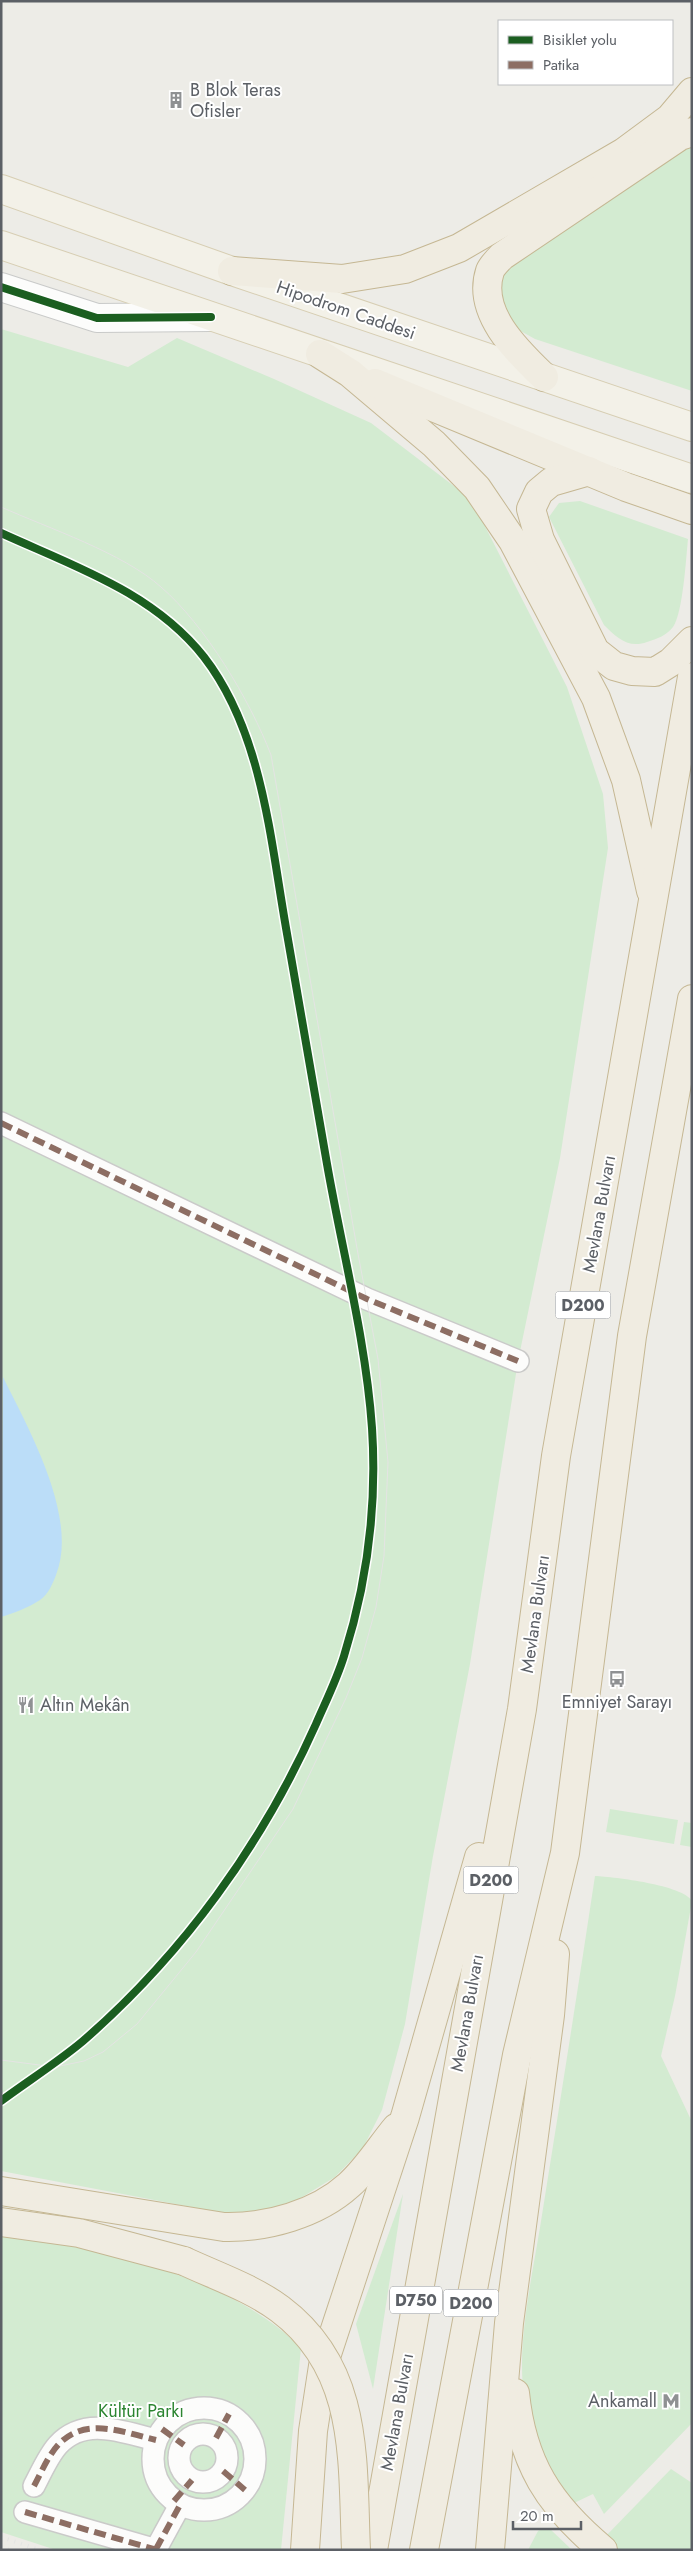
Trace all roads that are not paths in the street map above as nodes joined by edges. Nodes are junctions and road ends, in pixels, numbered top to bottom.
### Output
1 (692, 92) edge
2 (692, 132) edge
3 (1, 189) edge
4 (1, 245) edge
5 (232, 271) junction
6 (1, 286) edge
7 (211, 317) junction
8 (320, 354) junction
9 (350, 373) junction
10 (544, 377) junction
11 (692, 427) edge
12 (589, 471) junction
13 (692, 479) edge
14 (692, 510) edge
15 (692, 641) edge
16 (692, 677) edge
17 (654, 902) junction
18 (692, 999) edge
19 (1, 1123) edge
20 (518, 1361) dead end
21 (522, 1709) junction
22 (565, 1853) junction
23 (460, 2051) joint
24 (405, 2117) junction
25 (1, 2191) edge
26 (1, 2222) edge
27 (510, 2323) junction
28 (228, 2414) junction
29 (159, 2435) junction
30 (216, 2438) junction
31 (184, 2445) junction
32 (222, 2471) junction
33 (192, 2480) junction
34 (34, 2486) dead end
35 (245, 2490) junction
36 (177, 2503) junction
37 (25, 2512) dead end
38 (157, 2550) edge
39 (305, 2550) edge
40 (356, 2550) edge
41 (373, 2550) edge
42 (424, 2550) edge
43 (490, 2550) edge
44 (603, 2550) edge

1 - 5 highway
2 - 10 highway
3 - 5 main road, Hipodrom Caddesi
4 - 7 main road
5 - 10 main road, Hipodrom Caddesi
6 - 7 street
7 - 8 main road
8 - 9 highway
8 - 13 main road
9 - 12 highway
9 - 17 highway
10 - 11 main road, Hipodrom Caddesi
12 - 14 highway
12 - 15 highway
16 - 17 highway, Mevlana Bulvarı / D200
17 - 21 highway, Mevlana Bulvarı / D200
18 - 22 highway, D200
19 - 20 street
21 - 23 highway, Mevlana Bulvarı / D200
21 - 24 highway
22 - 27 highway
22 - 42 highway, D200
23 - 41 highway, Mevlana Bulvarı / D750
24 - 25 highway
24 - 39 highway
26 - 40 highway, bridge
27 - 43 highway
27 - 44 highway
28 - 29 street
28 - 30 street
28 - 35 street
29 - 31 street
29 - 34 street
29 - 36 street
30 - 31 street
30 - 32 street
31 - 33 street
32 - 33 street
32 - 35 street
33 - 36 street
35 - 36 street
36 - 38 street
37 - 38 street

